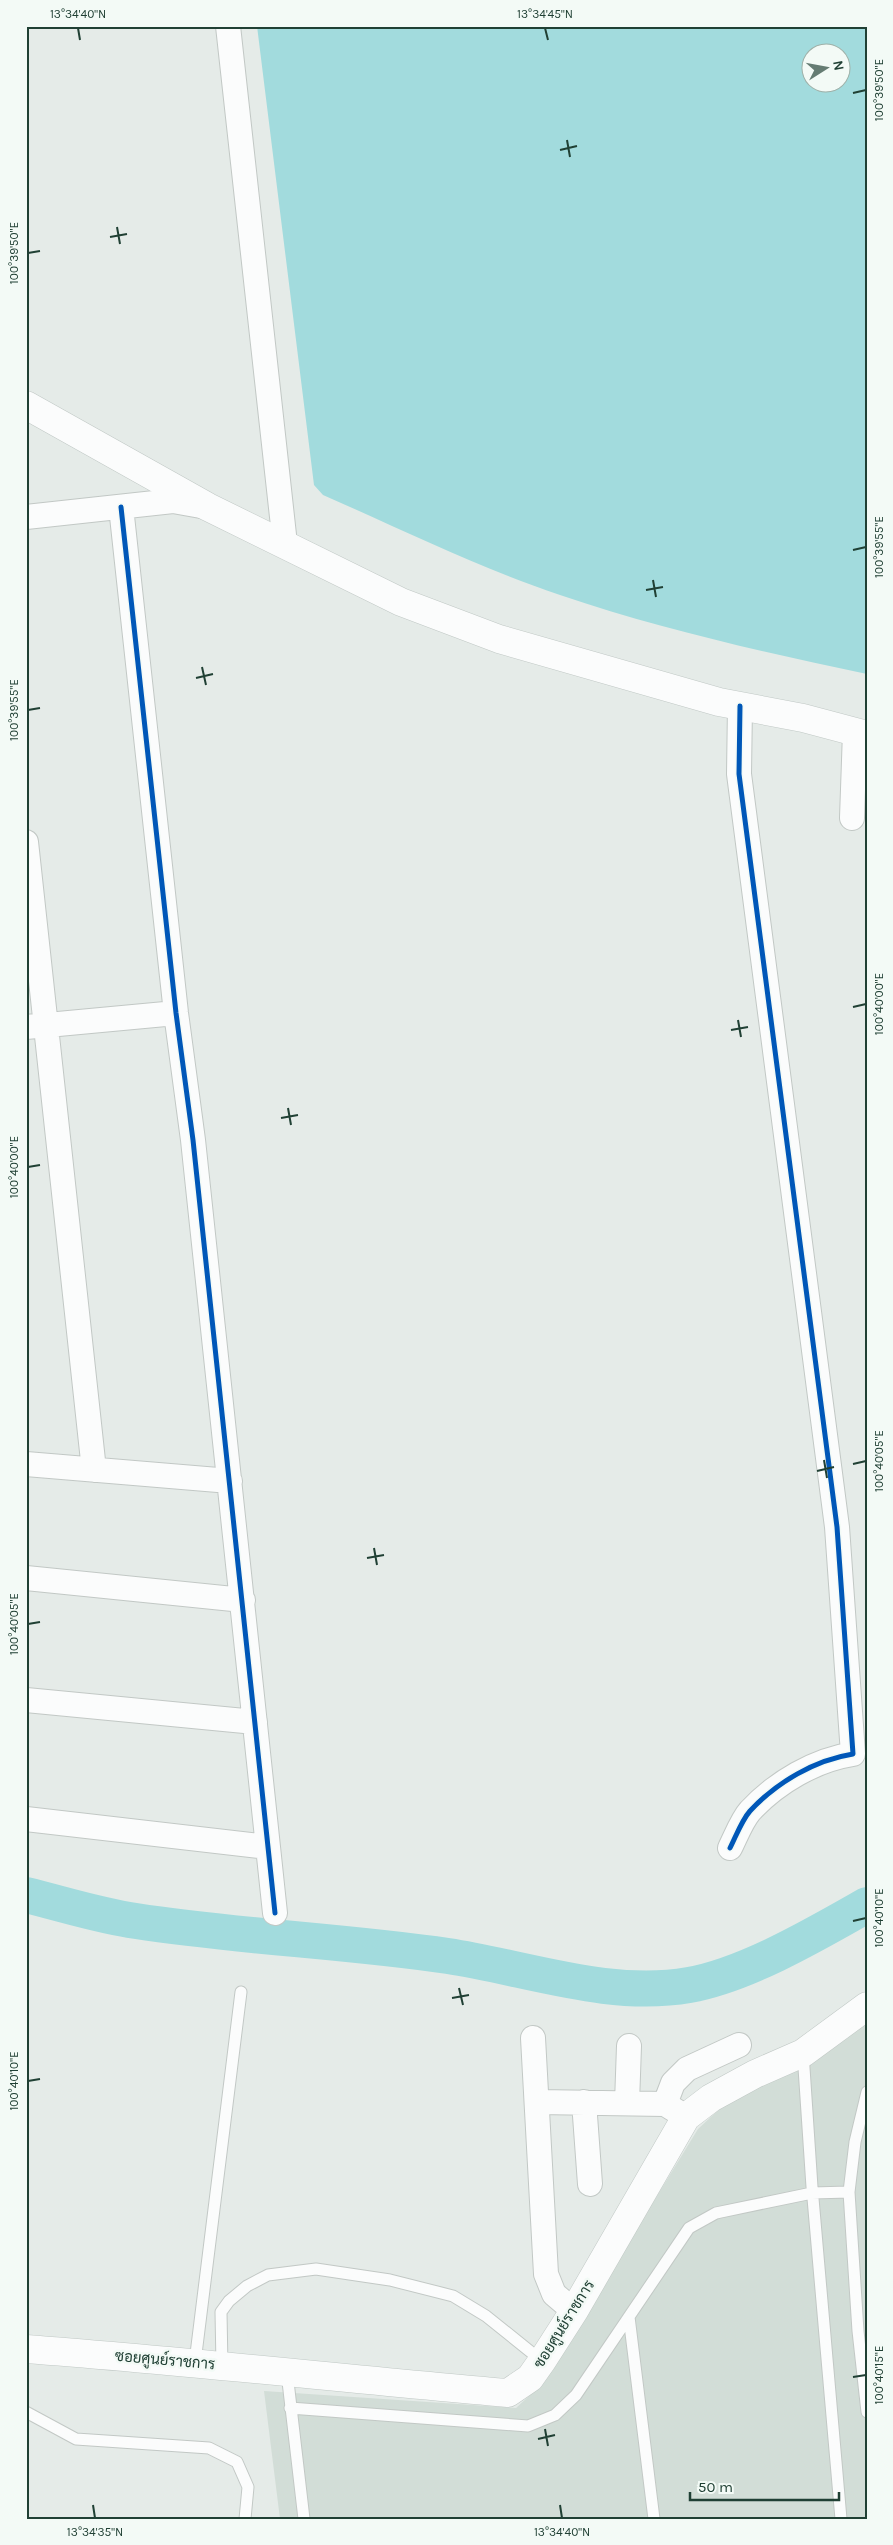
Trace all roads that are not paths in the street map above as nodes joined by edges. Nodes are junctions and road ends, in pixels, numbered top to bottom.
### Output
1 (228, 26) edge
2 (26, 405) edge
3 (121, 507) junction
4 (208, 507) junction
5 (26, 517) edge
6 (286, 544) junction
7 (740, 706) junction
8 (861, 733) edge
9 (852, 818) dead end
10 (26, 842) edge
11 (176, 1013) junction
12 (37, 1026) edge
13 (26, 1464) edge
14 (94, 1470) junction
15 (230, 1481) junction
16 (26, 1578) edge
17 (242, 1600) junction
18 (26, 1700) edge
19 (256, 1722) junction
20 (26, 1819) edge
21 (268, 1847) junction
22 (730, 1848) dead end
23 (275, 1913) dead end
24 (241, 1992) dead end
25 (867, 2006) edge
26 (534, 2038) dead end
27 (739, 2045) dead end
28 (629, 2046) dead end
29 (802, 2053) junction
30 (867, 2092) edge
31 (538, 2102) junction
32 (584, 2102) junction
33 (627, 2103) junction
34 (676, 2111) junction
35 (590, 2184) dead end
36 (849, 2192) junction
37 (812, 2193) junction
38 (574, 2311) junction
39 (629, 2317) junction
40 (26, 2349) edge
41 (542, 2361) junction
42 (195, 2362) junction
43 (222, 2366) junction
44 (287, 2373) junction
45 (290, 2408) junction
46 (26, 2412) edge
47 (867, 2412) edge
48 (245, 2519) edge
49 (304, 2519) edge
50 (654, 2519) edge
51 (841, 2519) edge

1 - 6 street
2 - 4 street
3 - 4 street
3 - 5 street
3 - 11 street
4 - 6 street
6 - 7 street
7 - 8 street
7 - 22 street
8 - 9 street
10 - 12 street
11 - 12 street
11 - 15 street
12 - 14 street
13 - 14 street
14 - 15 street
15 - 17 street
16 - 17 street
17 - 19 street
18 - 19 street
19 - 21 street
20 - 21 street
21 - 23 street
24 - 42 lane
25 - 29 street, ซอยศูนย์ราชการ
26 - 31 street
27 - 34 street
28 - 33 street
29 - 34 street, ซอยศูนย์ราชการ
29 - 37 lane
30 - 36 lane
31 - 32 street
31 - 38 street
32 - 33 street
32 - 35 street
33 - 34 street
34 - 38 street, ซอยศูนย์ราชการ
36 - 37 lane
36 - 47 lane
37 - 39 lane
37 - 51 lane
38 - 41 street, ซอยศูนย์ราชการ
39 - 45 lane
39 - 50 lane
40 - 42 street, ซอยศูนย์ราชการ
41 - 43 lane
41 - 44 street, ซอยศูนย์ราชการ
42 - 43 street, ซอยศูนย์ราชการ
43 - 44 street, ซอยศูนย์ราชการ
44 - 45 lane
45 - 49 lane
46 - 48 lane

